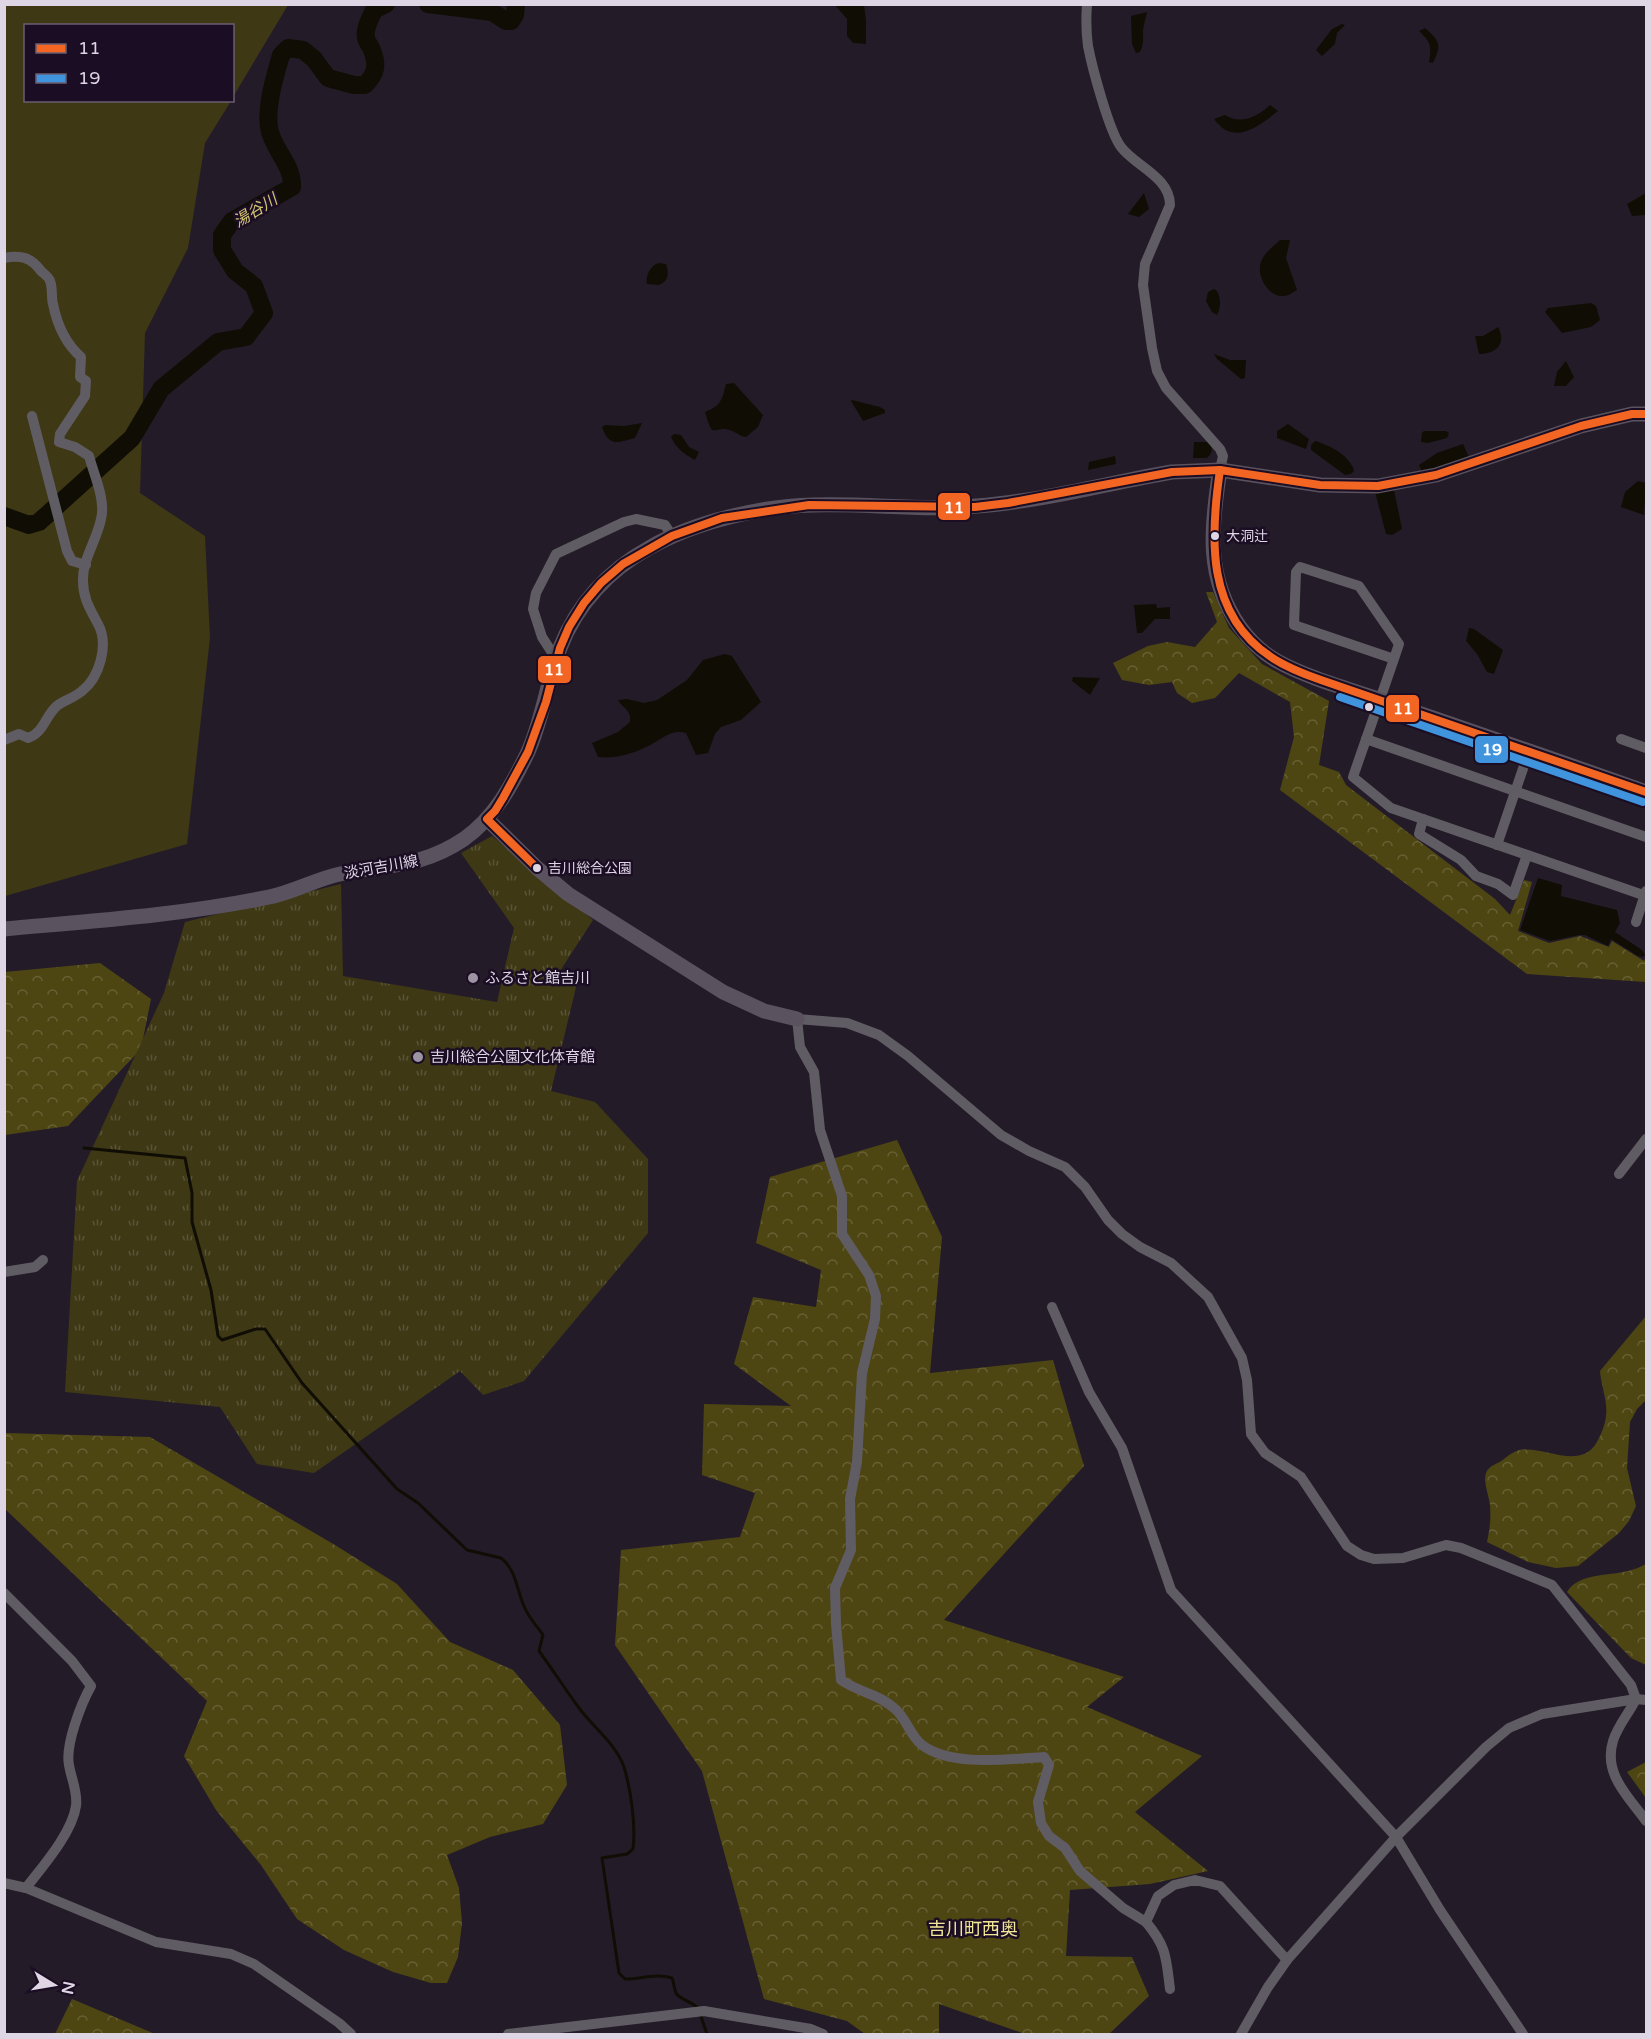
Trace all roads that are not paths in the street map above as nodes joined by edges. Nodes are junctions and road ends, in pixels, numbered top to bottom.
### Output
1 (1087, 4) edge
2 (4, 258) edge
3 (1647, 414) edge
4 (32, 416) dead end
5 (1220, 470) junction
6 (672, 536) junction
7 (86, 564) junction
8 (558, 656) junction
9 (1394, 659) junction
10 (1380, 699) junction
11 (1366, 739) junction
12 (1621, 739) dead end
13 (4, 740) edge
14 (1647, 748) edge
15 (1529, 751) junction
16 (1515, 791) junction
17 (1647, 792) edge
18 (487, 819) junction
19 (1423, 819) junction
20 (1647, 837) edge
21 (1497, 845) junction
22 (1527, 855) junction
23 (1646, 894) edge
24 (1636, 922) dead end
25 (4, 929) edge
26 (797, 1019) junction
27 (1647, 1139) edge
28 (1619, 1174) dead end
29 (44, 1260) dead end
30 (4, 1272) edge
31 (1052, 1307) dead end
32 (4, 1593) edge
33 (1641, 1700) edge
34 (1647, 1821) edge
35 (1396, 1837) junction
36 (4, 1883) edge
37 (26, 1888) junction
38 (1146, 1922) junction
39 (1287, 1960) junction
40 (1170, 1989) dead end
41 (351, 2034) edge
42 (508, 2034) edge
43 (823, 2034) edge
44 (1241, 2034) edge
45 (1523, 2034) edge

1 - 5 street
2 - 7 street
3 - 5 main road, 淡河吉川線
4 - 7 street
5 - 6 main road, 淡河吉川線
5 - 10 main road
6 - 8 main road, 淡河吉川線
6 - 8 street
7 - 13 street
8 - 18 main road, 淡河吉川線
9 - 9 street
9 - 10 street
10 - 11 street
10 - 15 main road
11 - 16 street
11 - 19 street
12 - 14 street
15 - 16 street
15 - 17 main road
16 - 20 street
16 - 21 street
18 - 25 main road, 淡河吉川線
18 - 26 main road
19 - 21 street
19 - 22 street
21 - 22 street
22 - 23 street
23 - 24 street
26 - 33 street
26 - 38 street
27 - 28 street
29 - 30 street
31 - 35 street
32 - 37 street
33 - 34 street
33 - 35 street
35 - 39 street
35 - 45 street
36 - 37 street
37 - 41 street
38 - 39 street
38 - 40 street
39 - 44 street
42 - 43 street

